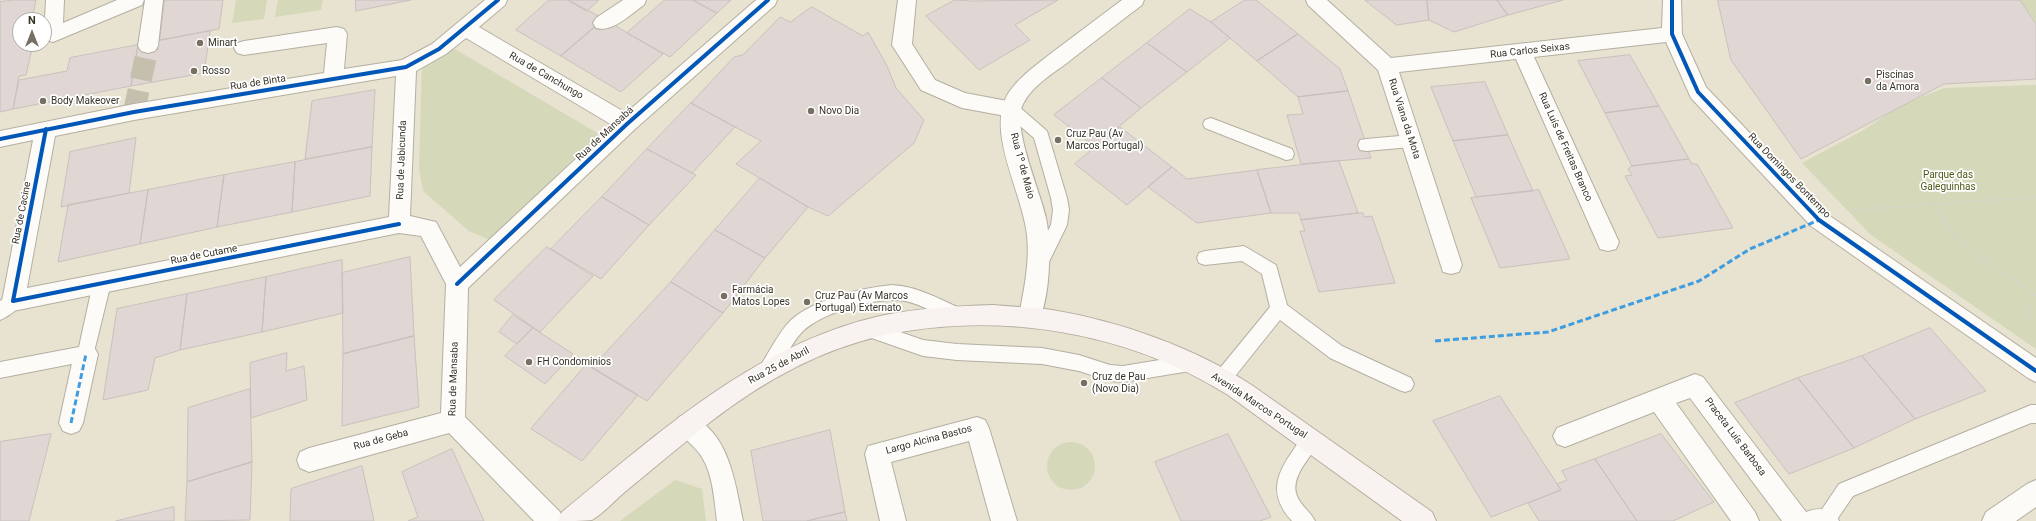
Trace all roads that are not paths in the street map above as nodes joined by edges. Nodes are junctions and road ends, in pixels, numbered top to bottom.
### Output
1 (55, 0) edge
2 (135, 0) edge
3 (154, 0) edge
4 (498, 0) edge
5 (637, 0) edge
6 (768, 0) edge
7 (907, 0) edge
8 (1135, 0) edge
9 (1315, 0) edge
10 (1672, 0) edge
11 (602, 23) dead end
12 (465, 27) junction
13 (1672, 34) junction
14 (148, 46) tunnel mouth
15 (244, 48) dead end
16 (1522, 51) junction
17 (1387, 66) junction
18 (406, 67) junction
19 (334, 78) junction
20 (1011, 109) junction
21 (627, 124) junction
22 (1211, 124) dead end
23 (46, 128) junction
24 (0, 139) edge
25 (1411, 141) junction
26 (1366, 145) dead end
27 (1286, 154) dead end
28 (399, 224) junction
29 (1608, 242) dead end
30 (1205, 258) dead end
31 (1040, 263) junction
32 (1450, 265) dead end
33 (102, 283) junction
34 (457, 284) junction
35 (6, 307) edge
36 (1279, 310) junction
37 (956, 314) junction
38 (1030, 316) junction
39 (869, 329) junction
40 (86, 354) junction
41 (1190, 363) junction
42 (768, 369) junction
43 (0, 370) edge
44 (2036, 371) edge
45 (1222, 379) junction
46 (1405, 384) dead end
47 (1659, 399) junction
48 (2036, 414) edge
49 (453, 421) junction
50 (71, 423) dead end
51 (688, 425) junction
52 (1565, 436) dead end
53 (1311, 440) junction
54 (308, 460) dead end
55 (2036, 492) edge
56 (551, 521) edge
57 (571, 521) edge
58 (730, 521) edge
59 (893, 521) edge
60 (1004, 521) edge
61 (1305, 521) edge
62 (1423, 521) edge
63 (1746, 521) edge
64 (1798, 521) edge
65 (1814, 521) edge
66 (1825, 521) edge
67 (1996, 521) edge

1 - 2 street
3 - 14 street
4 - 12 street, Rua de Binta
5 - 11 street
6 - 21 street, Rua de Mansabá
7 - 20 street
8 - 20 street
9 - 17 street, Rua Viana da Mota
10 - 13 street, Rua Domingos Bontempo
12 - 18 street, Rua de Binta
12 - 21 street, Rua de Canchungo
13 - 16 street, Rua Carlos Seixas
13 - 44 street, Rua Domingos Bontempo
15 - 19 street
16 - 17 street, Rua Carlos Seixas
16 - 29 street, Rua Luís de Freitas Branco
17 - 25 street, Rua Viana da Mota
18 - 19 street, Rua de Binta
18 - 28 street, Rua de Jabicunda
19 - 23 street, Rua de Binta
20 - 31 street, Rua 1º de Maio
20 - 31 lane
21 - 34 street, Rua de Mansabá
22 - 27 lane
23 - 24 street, Rua de Binta
23 - 35 street, Rua de Cacine
25 - 26 lane
25 - 32 street, Rua Viana da Mota
28 - 33 street, Rua de Cutame
28 - 34 street, Rua de Mansaba
30 - 36 lane
31 - 38 street, Rua 1º de Maio
33 - 35 street, Rua de Cutame
33 - 40 lane
34 - 49 street, Rua de Mansaba
36 - 45 lane
36 - 46 lane
37 - 38 main road, Rua 25 de Abril
37 - 39 main road, Rua 25 de Abril
37 - 42 lane
38 - 41 main road, Avenida Marcos Portugal
39 - 41 lane
39 - 42 main road, Rua 25 de Abril
40 - 43 lane
40 - 50 street
41 - 45 main road, Avenida Marcos Portugal
42 - 51 main road, Rua 25 de Abril
45 - 53 main road, Avenida Marcos Portugal
47 - 52 street, Praceta Luís Barbosa
47 - 63 street
47 - 64 street, Praceta Luís Barbosa
48 - 66 lane
49 - 54 street, Rua de Geba
49 - 56 street, Rua de Mansaba
51 - 57 main road, Rua 25 de Abril
51 - 58 street
53 - 61 lane
53 - 62 main road, Avenida Marcos Portugal
55 - 67 street
59 - 60 street, Largo Alcina Bastos
65 - 66 street

